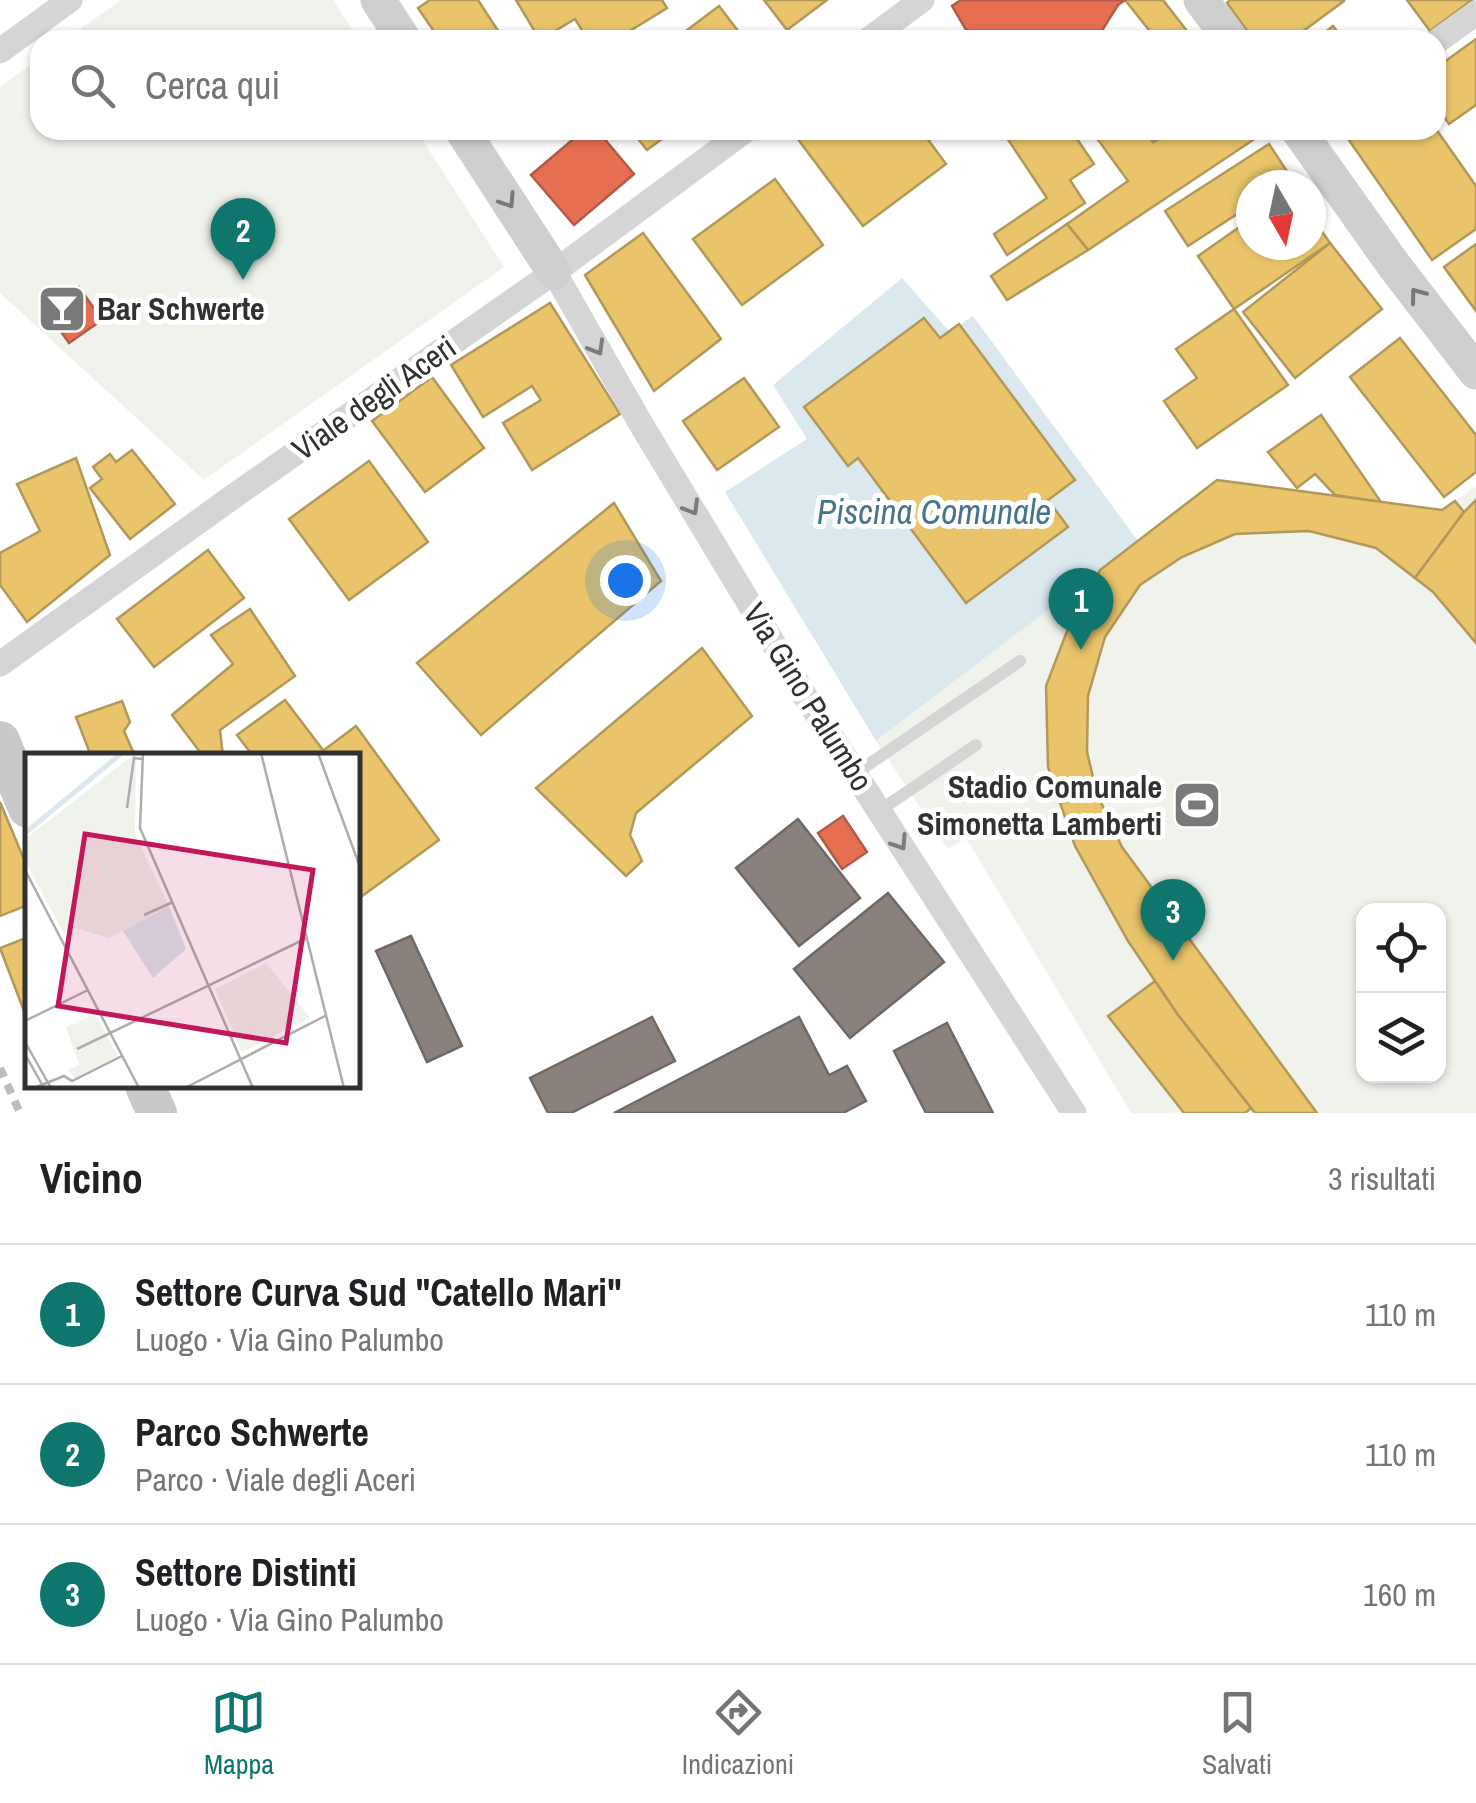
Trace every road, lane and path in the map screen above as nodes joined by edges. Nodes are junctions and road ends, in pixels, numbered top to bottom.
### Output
1 (70, 0) edge
2 (378, 0) edge
3 (922, 0) edge
4 (1201, 0) edge
5 (1476, 13) edge
6 (398, 30) edge
7 (882, 30) edge
8 (1224, 30) edge
9 (1446, 35) edge
10 (0, 51) edge
11 (468, 140) edge
12 (732, 140) edge
13 (1310, 140) edge
14 (554, 272) junction
15 (1476, 372) edge
16 (1020, 661) dead end
17 (0, 664) edge
18 (0, 741) edge
19 (976, 746) dead end
20 (856, 773) junction
21 (25, 801) edge
22 (879, 811) junction
23 (146, 1088) edge
24 (157, 1113) edge
25 (1074, 1113) edge

1 - 10 street
2 - 6 street
3 - 7 street
4 - 8 street
5 - 9 street
11 -> 14 street
12 - 14 street, Viale degli Aceri
15 -> 13 street
14 - 17 street, Viale degli Aceri
14 -> 20 street, Via Gino Palumbo
16 - 20 lane
18 - 21 main road
19 - 22 lane
20 - 22 street, Via Gino Palumbo
22 -> 25 street, Via Gino Palumbo
23 - 24 main road

